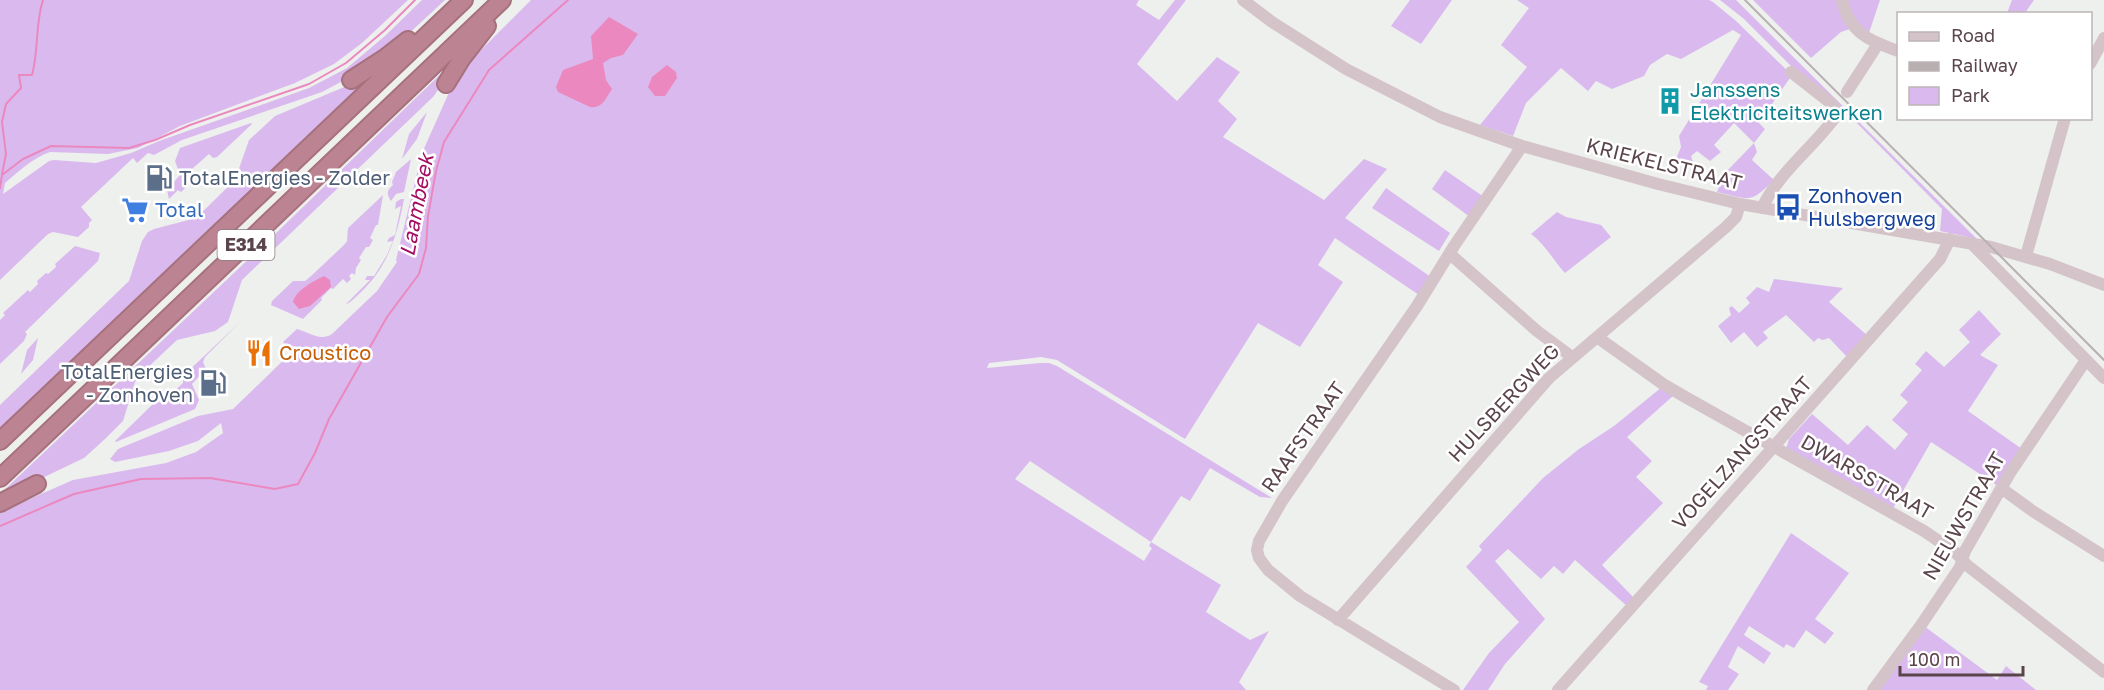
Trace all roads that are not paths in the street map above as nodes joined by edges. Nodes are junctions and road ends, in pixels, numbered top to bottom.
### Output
1 (1243, 0) edge
2 (1842, 0) edge
3 (463, 1) edge
4 (497, 5) edge
5 (2104, 38) edge
6 (1878, 44) junction
7 (1897, 50) edge
8 (2092, 62) edge
9 (1791, 72) dead end
10 (351, 80) dead end
11 (446, 84) dead end
12 (1847, 92) dead end
13 (2064, 120) edge
14 (1522, 146) junction
15 (1740, 204) junction
16 (1762, 208) junction
17 (1950, 239) junction
18 (1971, 243) junction
19 (1450, 254) junction
20 (2026, 256) junction
21 (2104, 285) edge
22 (1597, 337) junction
23 (1572, 357) junction
24 (2086, 360) junction
25 (2104, 378) edge
26 (0, 441) edge
27 (1774, 447) junction
28 (0, 478) edge
29 (37, 484) dead end
30 (2001, 488) junction
31 (0, 503) edge
32 (2104, 556) edge
33 (1963, 560) junction
34 (1338, 620) junction
35 (2104, 672) edge
36 (1454, 690) edge
37 (1558, 690) edge
38 (1873, 690) edge

1 - 14 street, KRIEKELSTRAAT
2 - 6 street
3 - 10 highway
3 - 26 highway, E314
4 - 11 highway
4 - 28 highway, E314
5 - 8 street
6 - 7 street
6 - 12 street
9 - 16 street
13 - 20 street
14 - 15 street, KRIEKELSTRAAT
14 - 19 street, RAAFSTRAAT
15 - 16 street, KRIEKELSTRAAT
15 - 22 street, HULSBERGWEG
16 - 17 street, KRIEKELSTRAAT
17 - 18 street, KRIEKELSTRAAT
17 - 27 street, VOGELZANGSTRAAT
18 - 20 street, KRIEKELSTRAAT
18 - 24 street
19 - 23 street
19 - 34 street, RAAFSTRAAT
20 - 21 street, KRIEKELSTRAAT
22 - 23 street, HULSBERGWEG
22 - 27 street, DWARSSTRAAT
23 - 34 street, HULSBERGWEG
24 - 25 street
24 - 30 street, NIEUWSTRAAT
27 - 33 street, DWARSSTRAAT
27 - 37 street, VOGELZANGSTRAAT
29 - 31 highway
30 - 32 street
30 - 33 street, NIEUWSTRAAT
33 - 35 street, DWARSSTRAAT
33 - 38 street, NIEUWSTRAAT
34 - 36 street, RAAFSTRAAT

